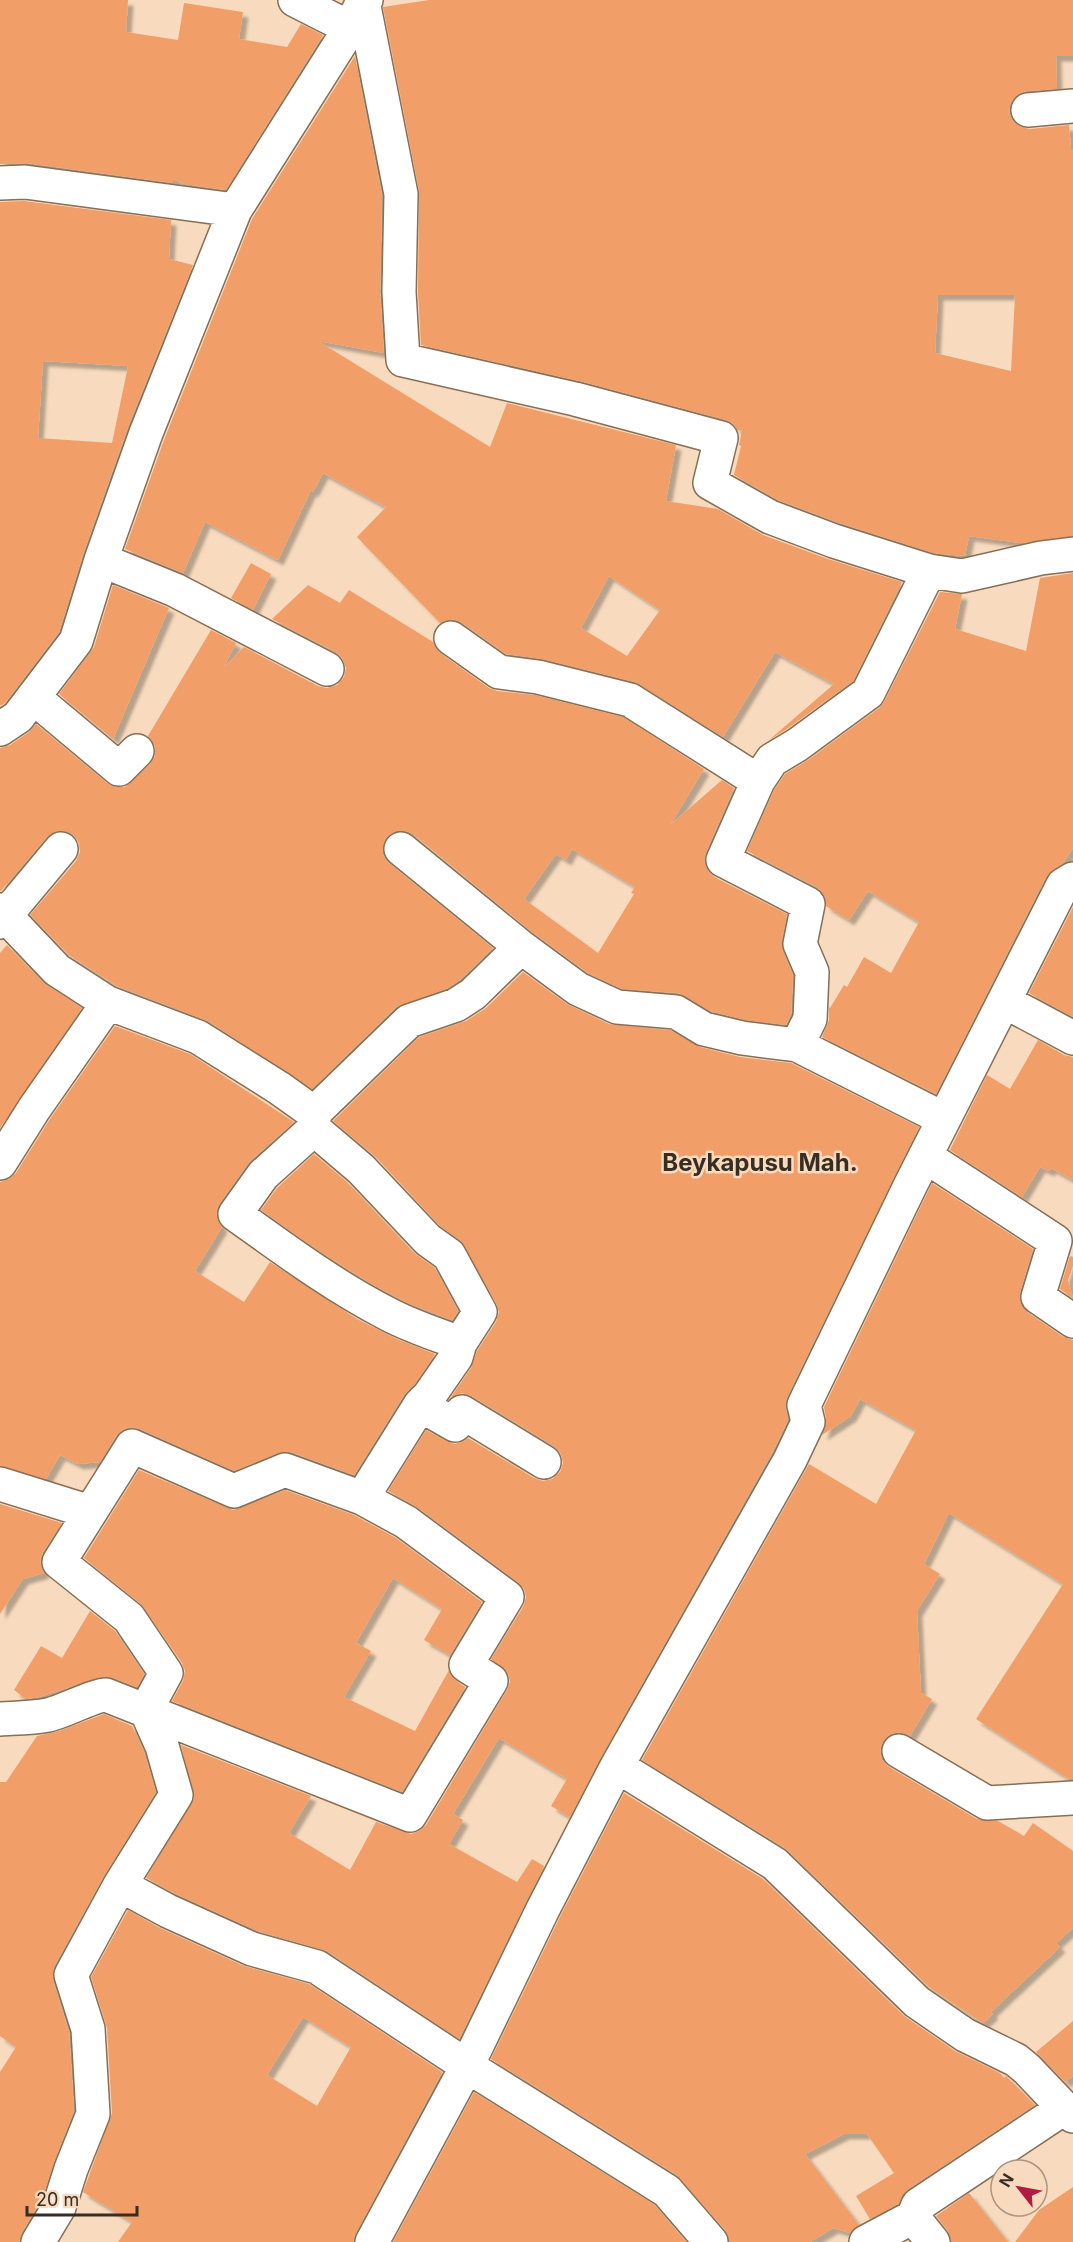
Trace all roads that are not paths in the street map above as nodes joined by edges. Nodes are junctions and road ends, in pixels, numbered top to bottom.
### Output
1 (295, 0) edge
2 (360, 10) edge
3 (1073, 106) edge
4 (1028, 110) dead end
5 (0, 183) edge
6 (235, 210) junction
7 (1073, 554) edge
8 (101, 560) junction
9 (929, 571) junction
10 (451, 638) dead end
11 (327, 669) dead end
12 (33, 697) junction
13 (0, 729) edge
14 (137, 751) dead end
15 (758, 781) junction
16 (61, 849) dead end
17 (400, 849) dead end
18 (1073, 879) edge
19 (2, 916) edge
20 (521, 947) junction
21 (1004, 1001) junction
22 (108, 1003) junction
23 (1073, 1038) edge
24 (797, 1045) junction
25 (944, 1119) junction
26 (314, 1121) junction
27 (925, 1156) junction
28 (0, 1163) edge
29 (1073, 1322) edge
30 (460, 1343) junction
31 (420, 1405) junction
32 (544, 1462) dead end
33 (0, 1484) edge
34 (362, 1498) junction
35 (90, 1512) junction
36 (146, 1710) junction
37 (0, 1719) edge
38 (899, 1751) dead end
39 (617, 1766) junction
40 (1073, 1798) edge
41 (120, 1885) junction
42 (467, 2066) junction
43 (1069, 2112) edge
44 (913, 2217) junction
45 (38, 2242) edge
46 (372, 2242) edge
47 (711, 2242) edge
48 (866, 2242) edge
49 (933, 2242) edge

1 - 2 street
2 - 6 street
2 - 9 street
3 - 4 street
5 - 6 street
6 - 8 street
7 - 9 street
8 - 11 street
8 - 12 street
9 - 15 street
10 - 15 street
12 - 13 street
12 - 14 street
15 - 24 street
16 - 19 street
17 - 20 street
18 - 21 street
19 - 22 street
20 - 24 street
20 - 26 street
21 - 23 street
21 - 25 street
22 - 26 street
22 - 28 street
24 - 25 street
25 - 27 street
26 - 30 street
26 - 30 street
27 - 29 street
27 - 39 street
30 - 31 street
31 - 32 street
31 - 34 street
33 - 35 street
34 - 35 street
34 - 36 street
35 - 36 street
36 - 37 street
36 - 41 street
38 - 40 street
39 - 42 street
39 - 43 street
41 - 42 street
41 - 45 street
42 - 46 street
42 - 47 street
43 - 44 street
44 - 48 street
44 - 49 street

